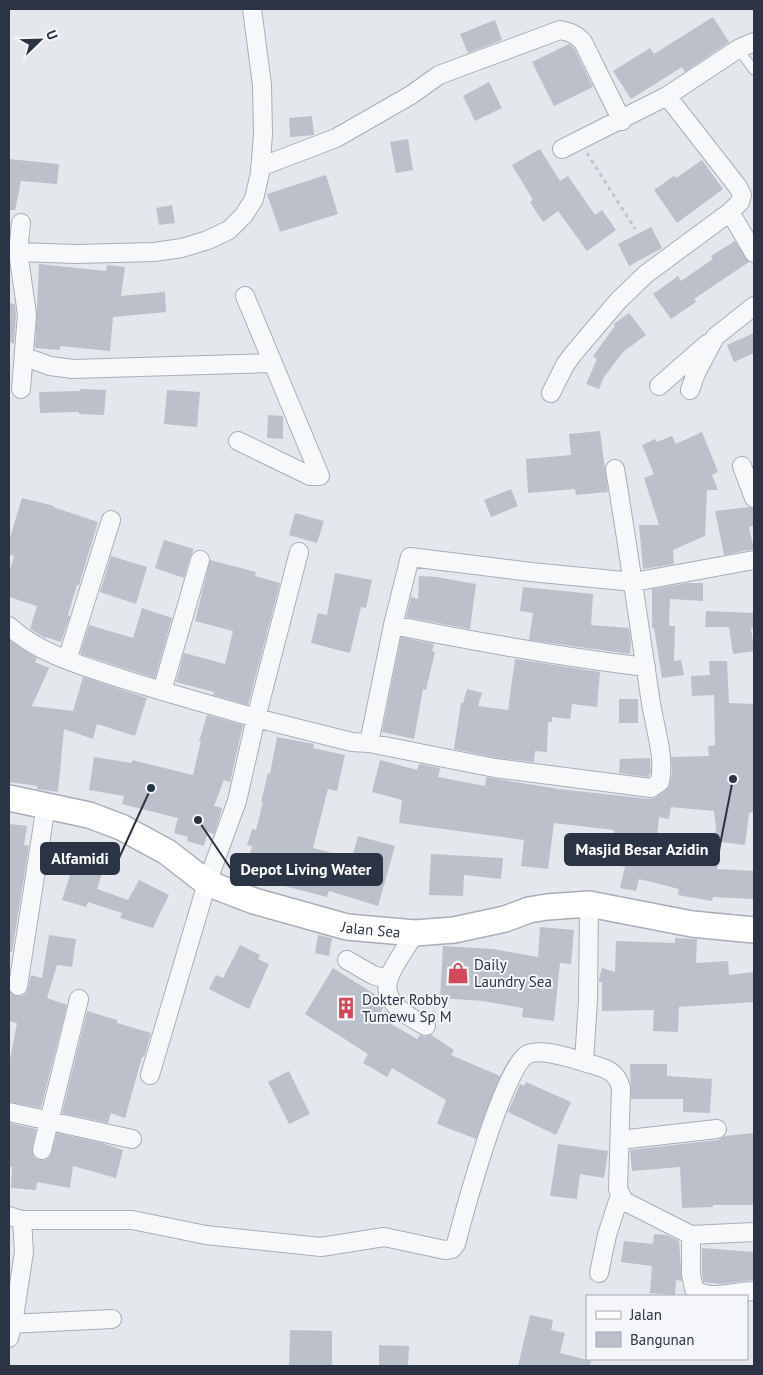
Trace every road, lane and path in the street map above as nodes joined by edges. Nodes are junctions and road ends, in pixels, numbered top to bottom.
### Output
1 (252, 9) edge
2 (746, 46) edge
3 (754, 70) edge
4 (667, 96) junction
5 (622, 120) junction
6 (579, 140) junction
7 (562, 149) dead end
8 (260, 167) junction
9 (730, 212) junction
10 (21, 223) dead end
11 (635, 229) dead end
12 (13, 251) edge
13 (754, 253) edge
14 (245, 296) dead end
15 (754, 306) edge
16 (715, 337) junction
17 (24, 357) junction
18 (272, 363) junction
19 (658, 386) dead end
20 (21, 389) dead end
21 (690, 390) dead end
22 (551, 393) dead end
23 (238, 440) dead end
24 (742, 466) dead end
25 (616, 469) dead end
26 (754, 498) edge
27 (111, 520) dead end
28 (299, 552) dead end
29 (200, 560) dead end
30 (754, 560) edge
31 (634, 582) junction
32 (393, 625) junction
33 (9, 626) edge
34 (67, 660) junction
35 (646, 667) junction
36 (162, 691) junction
37 (256, 718) junction
38 (369, 743) junction
39 (9, 798) edge
40 (46, 805) junction
41 (207, 882) junction
42 (589, 904) junction
43 (754, 930) edge
44 (415, 933) junction
45 (347, 960) dead end
46 (388, 979) junction
47 (18, 986) dead end
48 (79, 999) dead end
49 (426, 1026) dead end
50 (584, 1062) junction
51 (150, 1075) dead end
52 (9, 1112) edge
53 (49, 1121) junction
54 (717, 1129) dead end
55 (132, 1139) dead end
56 (620, 1140) junction
57 (42, 1150) dead end
58 (620, 1196) junction
59 (15, 1218) edge
60 (754, 1232) edge
61 (691, 1235) junction
62 (598, 1273) dead end
63 (754, 1291) edge
64 (112, 1320) dead end
65 (10, 1328) edge

1 - 8 street
2 - 3 lane
2 - 4 street
4 - 5 street
4 - 9 street
5 - 6 street
5 - 8 street
6 - 7 street
6 - 11 path
8 - 12 street
9 - 13 street
9 - 22 street
10 - 12 street
12 - 17 street
14 - 18 street
15 - 16 street
16 - 19 street
16 - 21 street
17 - 18 street
17 - 20 street
18 - 23 street
24 - 26 street
25 - 31 street
27 - 34 street
28 - 37 street
29 - 36 street
30 - 31 street
31 - 32 street
31 - 35 street
32 - 35 street
32 - 38 street
33 - 34 street
34 - 36 street
35 - 38 street
36 - 37 street
37 - 38 street
37 - 41 street
39 - 40 main road, Jalan Sea
40 - 41 main road, Jalan Sea
40 - 47 street
41 - 44 main road, Jalan Sea
41 - 51 street
42 - 43 main road, Jalan Sea
42 - 44 main road, Jalan Sea
42 - 50 street
44 - 46 street
45 - 46 street
46 - 49 street
48 - 53 street
50 - 56 street
50 - 59 street
52 - 53 street
53 - 55 street
53 - 57 street
54 - 56 street
56 - 58 street
58 - 61 street
58 - 62 street
59 - 65 street
60 - 61 street
61 - 63 street
64 - 65 street

